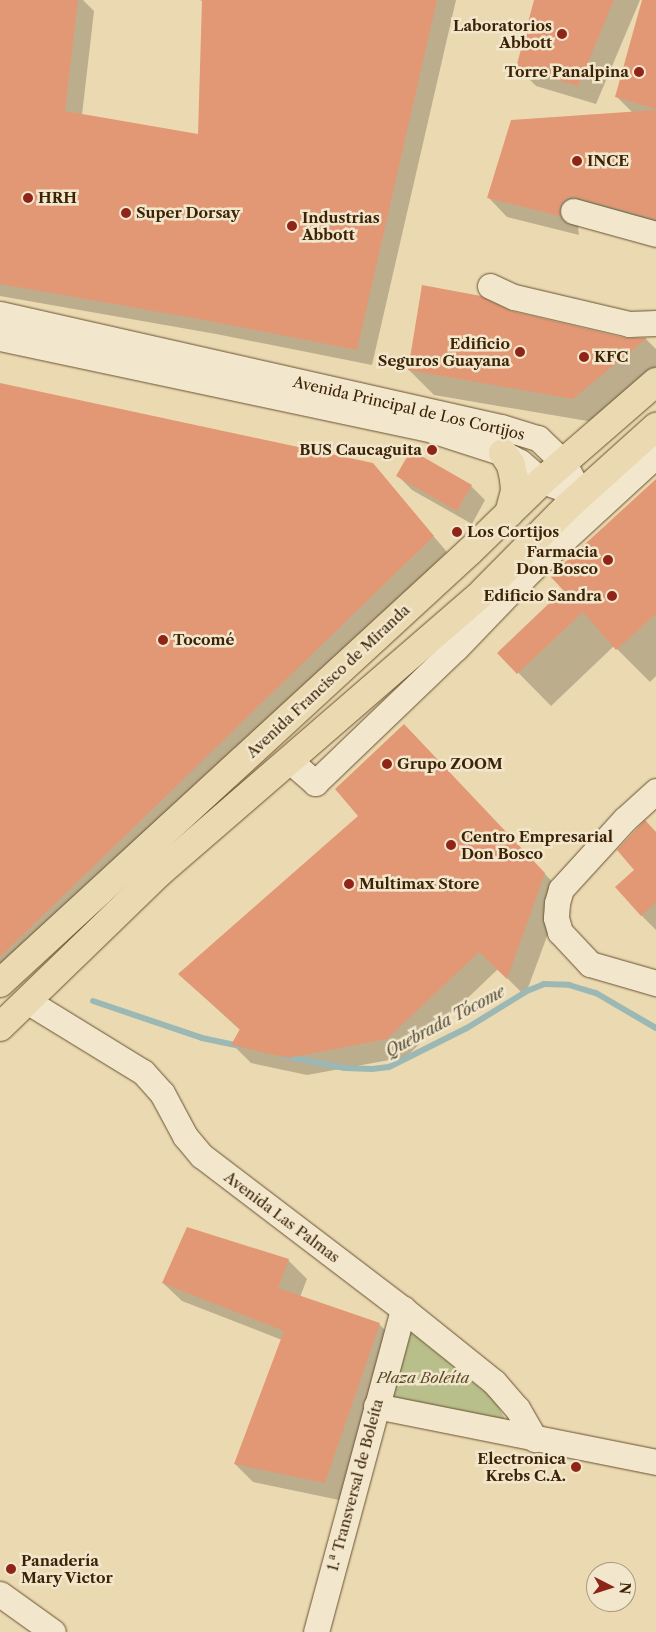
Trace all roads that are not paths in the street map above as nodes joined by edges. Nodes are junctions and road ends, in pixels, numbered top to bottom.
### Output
1 (573, 211) dead end
2 (656, 234) edge
3 (490, 286) dead end
4 (0, 314) edge
5 (656, 323) edge
6 (0, 338) edge
7 (656, 382) edge
8 (656, 427) edge
9 (503, 453) junction
10 (656, 455) edge
11 (563, 462) junction
12 (633, 476) junction
13 (542, 481) junction
14 (581, 495) junction
15 (508, 513) junction
16 (531, 557) junction
17 (656, 790) edge
18 (0, 982) edge
19 (656, 983) edge
20 (27, 1001) junction
21 (0, 1027) edge
22 (403, 1309) junction
23 (376, 1406) junction
24 (535, 1439) junction
25 (656, 1462) edge
26 (0, 1594) edge
27 (53, 1632) edge
28 (316, 1632) edge

1 - 2 street
3 - 5 street
4 - 11 street, Avenida Principal de Los Cortijos
6 - 9 street, Avenida Principal de Los Cortijos
7 - 11 main road, Avenida Francisco de Miranda
8 - 14 main road, Avenida Francisco de Miranda
9 - 13 street, Avenida Principal de Los Cortijos
9 - 15 main road
10 - 12 street, Avenida Francisco de Miranda
11 - 13 main road, Avenida Francisco de Miranda
11 - 14 street, Avenida Principal de Los Cortijos
12 - 14 street
12 - 16 street, Avenida Francisco de Miranda
13 - 14 street, Avenida Principal de Los Cortijos
13 - 15 main road, Avenida Francisco de Miranda
14 - 16 main road, Avenida Francisco de Miranda
15 - 18 main road, Avenida Francisco de Miranda
16 - 20 main road, Avenida Francisco de Miranda
17 - 19 street
20 - 21 main road, Avenida Francisco de Miranda
20 - 22 street, Avenida Las Palmas
22 - 23 street, 1.ª Transversal de Boleíta
22 - 24 street, Avenida Las Palmas
23 - 24 street
23 - 28 street, 1.ª Transversal de Boleíta
24 - 25 street
26 - 27 street

